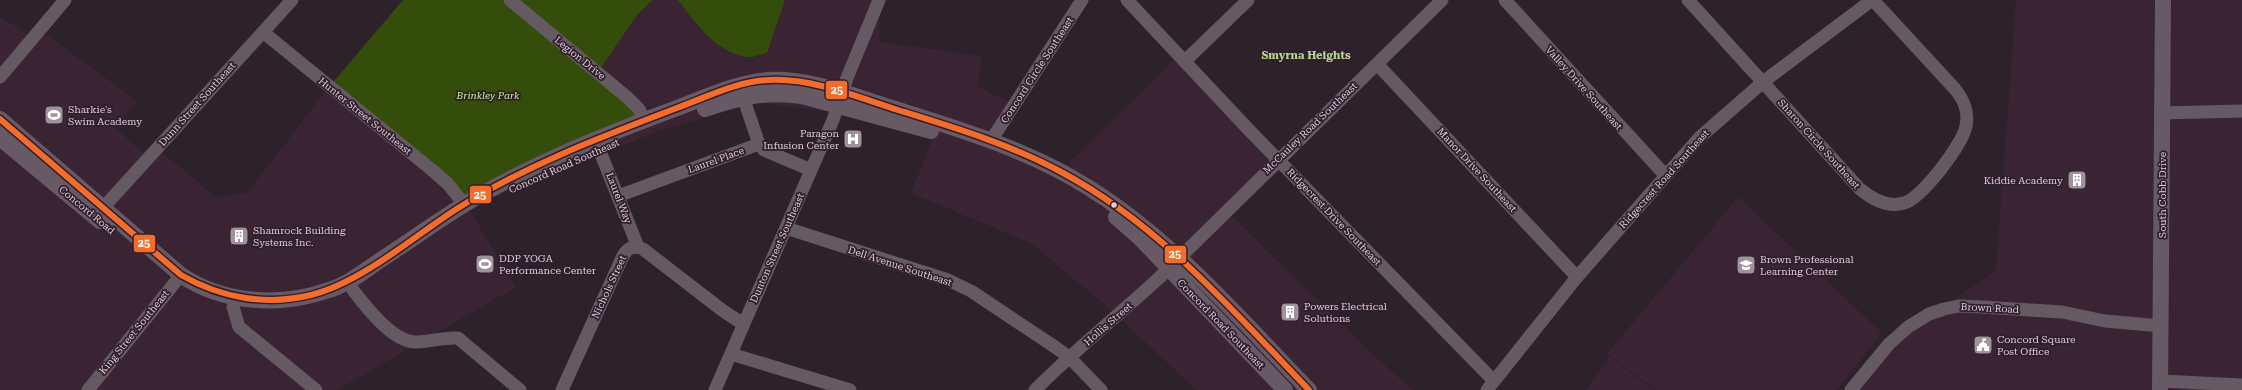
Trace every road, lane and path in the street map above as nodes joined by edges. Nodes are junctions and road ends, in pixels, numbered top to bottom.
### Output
1 (65, 0) edge
2 (292, 0) edge
3 (510, 0) edge
4 (880, 0) edge
5 (1082, 0) edge
6 (1127, 0) edge
7 (1248, 0) edge
8 (1442, 0) edge
9 (1505, 0) edge
10 (1688, 0) edge
11 (1872, 0) edge
12 (2163, 0) edge
13 (263, 32) junction
14 (1185, 61) junction
15 (1377, 64) junction
16 (0, 77) edge
17 (1763, 82) junction
18 (743, 97) junction
19 (839, 99) junction
20 (2242, 111) edge
21 (2162, 113) junction
22 (0, 119) edge
23 (644, 121) junction
24 (0, 138) edge
25 (992, 140) junction
26 (759, 144) junction
27 (599, 149) junction
28 (1278, 159) junction
29 (811, 170) junction
30 (1665, 175) junction
31 (618, 196) junction
32 (464, 204) junction
33 (102, 209) junction
34 (786, 228) junction
35 (638, 247) junction
36 (1179, 257) junction
37 (1167, 269) junction
38 (1577, 277) junction
39 (178, 279) junction
40 (353, 290) junction
41 (233, 307) junction
42 (743, 324) junction
43 (2161, 326) junction
44 (731, 354) junction
45 (1069, 357) junction
46 (1490, 385) edge
47 (2242, 385) edge
48 (2160, 386) edge
49 (310, 388) edge
50 (88, 390) edge
51 (520, 390) edge
52 (562, 390) edge
53 (715, 390) edge
54 (850, 390) edge
55 (1035, 390) edge
56 (1101, 390) edge
57 (1285, 390) edge
58 (1309, 390) edge
59 (1851, 390) edge

1 - 16 street
2 - 13 street, Dunn Street Southeast
3 - 23 street, Legion Drive
4 - 19 street, Dunton Street Southeast
5 - 25 street, Concord Circle Southeast
6 - 14 street, Ridgecrest Drive Southeast
7 - 14 street
8 - 15 street, McCauley Road Southeast
9 - 30 street, Valley Drive Southeast
10 - 17 street, Sharon Circle Southeast
11 - 17 street, Ridgecrest Road Southeast
11 - 17 street, Sharon Circle Southeast
12 - 21 main road, South Cobb Drive
13 - 32 street, Hunter Street Southeast
13 - 33 street, Dunn Street Southeast
14 - 28 street, Ridgecrest Drive Southeast
15 - 28 street, McCauley Road Southeast
15 - 38 street, Manor Drive Southeast
17 - 30 street, Ridgecrest Road Southeast
18 - 19 main road, Concord Road Southeast
18 - 26 street
18 - 27 main road, Concord Road Southeast
19 - 23 main road, Concord Road Southeast
19 - 25 main road, Concord Road Southeast
19 - 29 street, Dunton Street Southeast
19 - 37 main road, Concord Road Southeast
20 - 21 street
21 - 43 main road, South Cobb Drive
22 - 33 main road, Concord Road
23 - 32 main road, Concord Road Southeast
24 - 39 main road, Concord Road
25 - 36 main road, Concord Road Southeast
26 - 29 street
26 - 31 street, Laurel Place
27 - 31 street, Laurel Way
27 - 40 main road, Concord Road Southeast
28 - 36 street, McCauley Road Southeast
28 - 46 street, Ridgecrest Drive Southeast
29 - 34 street, Dunton Street Southeast
30 - 38 street, Ridgecrest Road Southeast
31 - 35 street, Laurel Way
32 - 39 main road, Concord Road Southeast
33 - 39 main road, Concord Road
34 - 42 street, Dunton Street Southeast
34 - 45 street, Dell Avenue Southeast
35 - 42 street, Nichols Street
35 - 52 street, Nichols Street
36 - 37 street, Hollis Street
36 - 58 main road, Concord Road Southeast
37 - 45 street, Hollis Street
37 - 57 main road, Concord Road Southeast
38 - 46 street, Ridgecrest Road Southeast
39 - 41 main road, Concord Road Southeast
39 - 50 street, King Street Southeast
40 - 41 main road, Concord Road Southeast
40 - 51 street
41 - 49 street
42 - 44 street, Dunton Street Southeast
43 - 48 main road, South Cobb Drive
43 - 59 street, Brown Road
44 - 53 street, Dunton Street Southeast
44 - 54 street
45 - 55 street, Hollis Street
45 - 56 street, Dell Avenue Southeast
47 - 48 street

